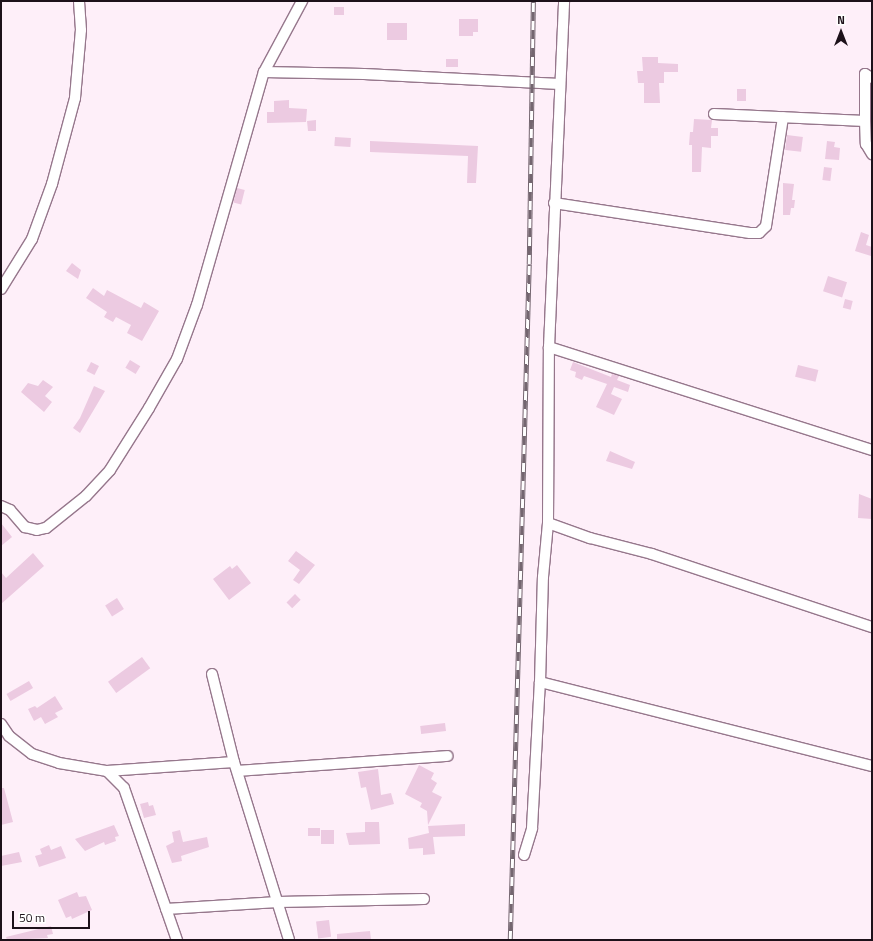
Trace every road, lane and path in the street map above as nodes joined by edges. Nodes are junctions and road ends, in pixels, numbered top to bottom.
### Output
1 (79, 1) edge
2 (302, 1) edge
3 (564, 1) edge
4 (264, 72) junction
5 (872, 78) edge
6 (560, 84) junction
7 (714, 114) dead end
8 (783, 117) junction
9 (865, 121) junction
10 (872, 154) edge
11 (554, 203) junction
12 (1, 289) edge
13 (549, 347) junction
14 (872, 450) edge
15 (1, 506) edge
16 (548, 523) junction
17 (872, 627) edge
18 (212, 674) dead end
19 (540, 682) junction
20 (1, 724) edge
21 (447, 756) dead end
22 (872, 766) edge
23 (236, 767) junction
24 (107, 771) junction
25 (524, 855) dead end
26 (424, 898) dead end
27 (278, 902) junction
28 (166, 909) junction
29 (177, 940) edge
30 (289, 940) edge

1 - 12 street
2 - 4 street
3 - 6 street
4 - 6 street
4 - 15 street
5 - 9 street
6 - 11 street
7 - 8 street
8 - 9 street
8 - 11 street
9 - 10 street
11 - 13 street
13 - 14 street
13 - 16 street
16 - 17 street
16 - 19 street
18 - 23 street
19 - 22 street
19 - 25 street
20 - 24 street
21 - 23 street
23 - 24 street
23 - 27 street
24 - 28 street
26 - 27 street
27 - 28 street
27 - 30 street
28 - 29 street

